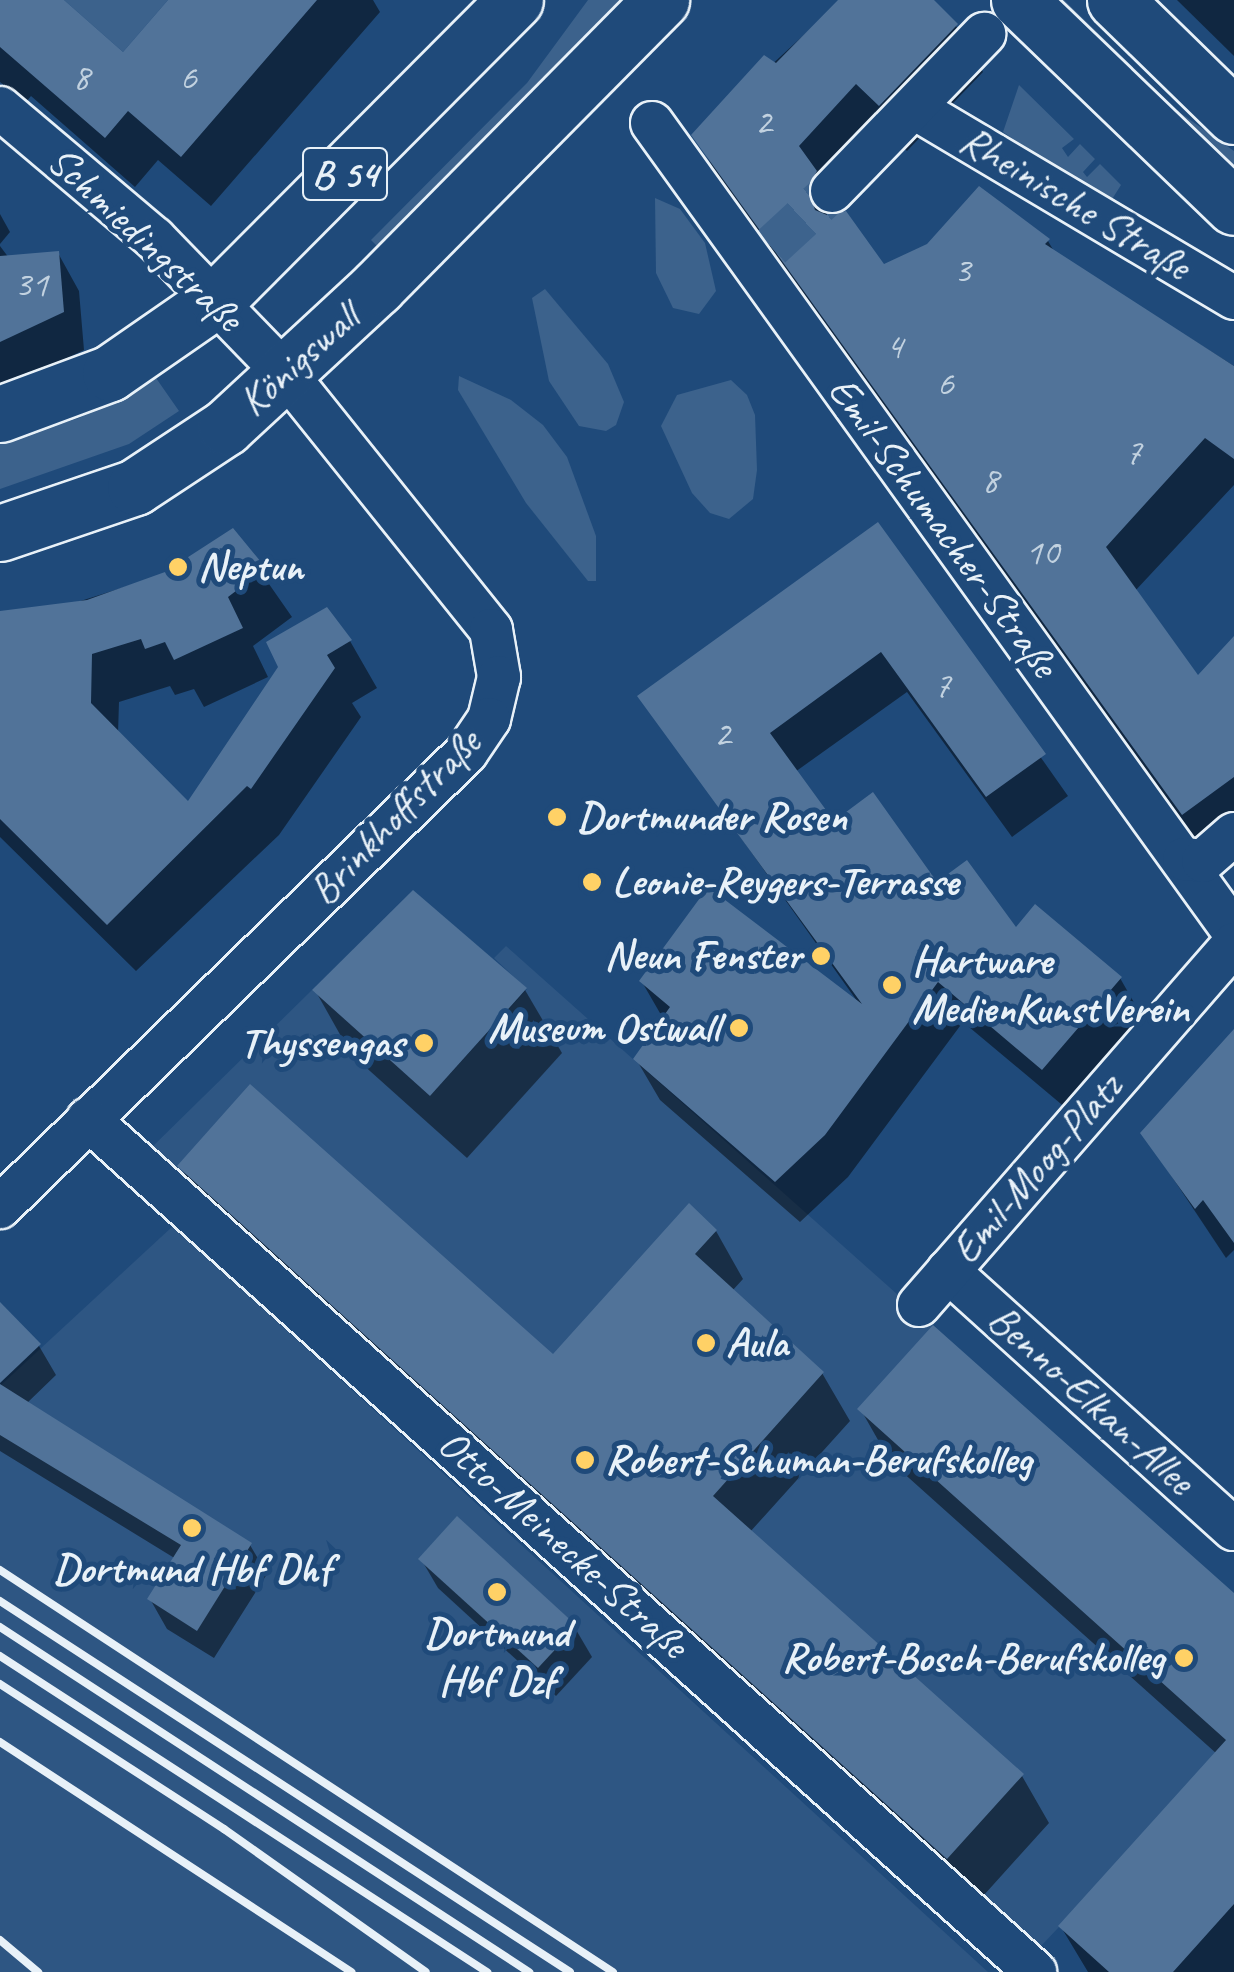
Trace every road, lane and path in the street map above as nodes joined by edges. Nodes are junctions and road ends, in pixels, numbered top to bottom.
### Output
1 (515, 0) edge
2 (661, 0) edge
3 (1115, 0) edge
4 (1002, 17) edge
5 (0, 108) edge
6 (916, 109) junction
7 (1234, 116) edge
8 (652, 123) dead end
9 (832, 191) tunnel mouth
10 (1234, 207) edge
11 (1234, 298) edge
12 (217, 300) junction
13 (286, 374) junction
14 (0, 414) edge
15 (0, 533) edge
16 (1234, 834) edge
17 (1184, 858) junction
18 (1234, 932) edge
19 (1234, 944) edge
20 (88, 1119) junction
21 (0, 1207) edge
22 (948, 1272) junction
23 (919, 1305) dead end
24 (1234, 1529) edge
25 (1035, 1972) edge

1 - 12 main road, B 54
2 - 13 main road, Königswall / B 54
3 - 7 main road
4 - 6 street, Rheinische Straße
4 - 10 main road, Rheinische Straße
5 - 12 street, Schmiedingstraße
6 - 9 street, Rheinische Straße
6 - 11 street, Rheinische Straße
8 - 17 street, Emil-Schumacher-Straße
12 - 13 street, Schmiedingstraße
12 - 14 main road, B 54
13 - 15 main road, Königswall / B 54
13 - 20 street, Brinkhoffstraße
16 - 17 street
17 - 18 street, Emil-Schumacher-Straße
19 - 22 street, Emil-Moog-Platz
20 - 21 street, Brinkhoffstraße
20 - 25 street, Otto-Meinecke-Straße
22 - 23 street, Emil-Moog-Platz
22 - 24 street, Benno-Elkan-Allee

